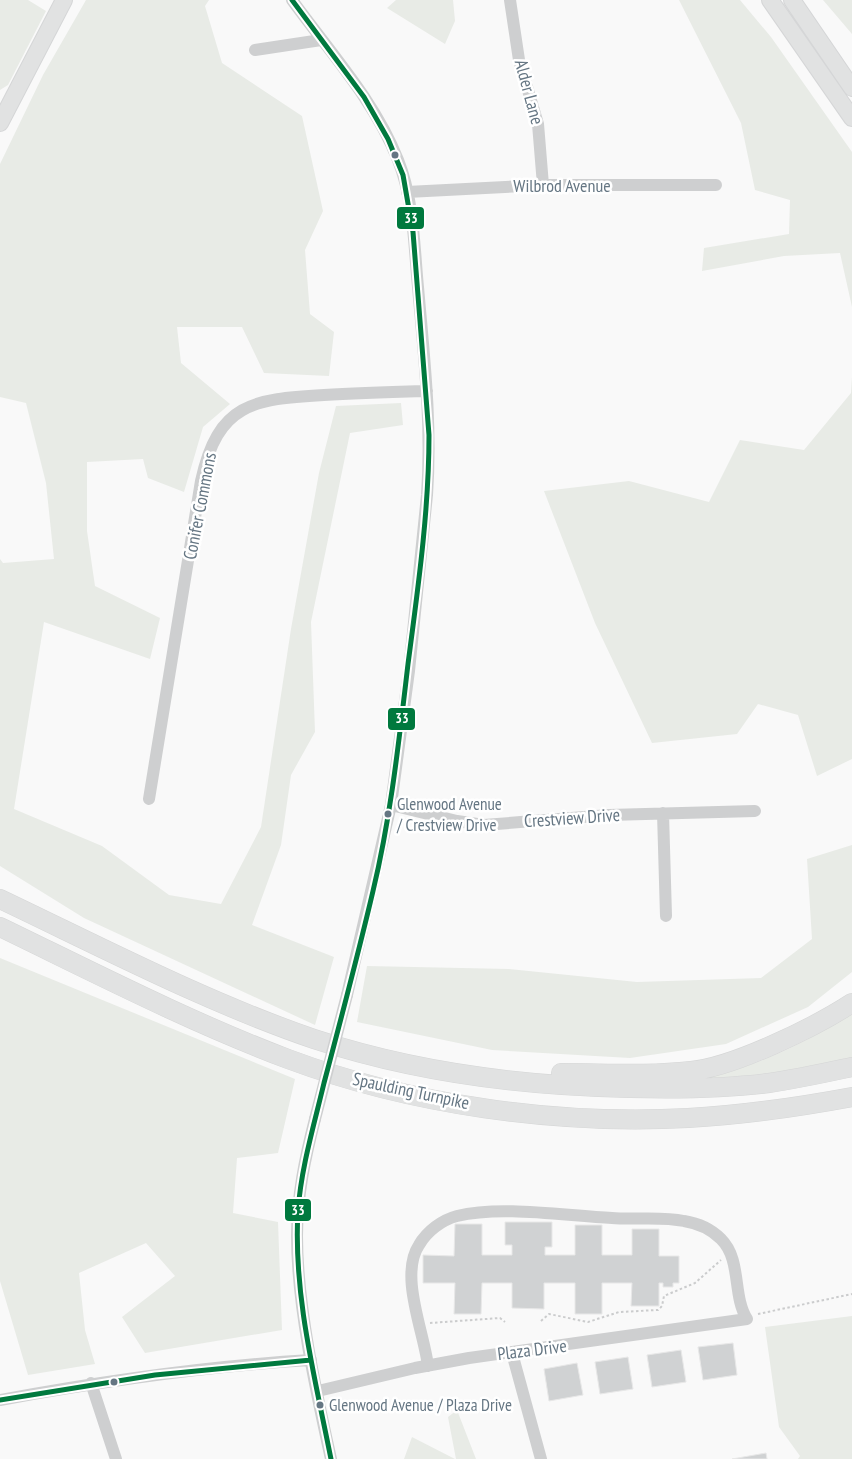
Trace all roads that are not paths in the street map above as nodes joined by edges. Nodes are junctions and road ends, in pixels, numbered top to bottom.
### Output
1 (292, 0) edge
2 (510, 0) edge
3 (770, 0) edge
4 (792, 0) edge
5 (60, 1) edge
6 (321, 40) junction
7 (255, 50) dead end
8 (852, 88) edge
9 (852, 118) edge
10 (0, 122) edge
11 (543, 185) junction
12 (716, 185) dead end
13 (407, 192) junction
14 (427, 391) junction
15 (149, 799) dead end
16 (391, 805) junction
17 (755, 811) dead end
18 (663, 813) junction
19 (0, 899) edge
20 (666, 916) dead end
21 (0, 927) edge
22 (852, 1003) edge
23 (852, 1067) edge
24 (496, 1080) junction
25 (852, 1097) edge
26 (512, 1353) junction
27 (311, 1360) junction
28 (428, 1366) junction
29 (91, 1383) junction
30 (318, 1391) junction
31 (0, 1400) edge
32 (116, 1459) edge
33 (331, 1459) edge
34 (541, 1459) edge

1 - 6 street
2 - 11 street, Alder Lane
3 - 9 main road
4 - 8 main road
5 - 10 main road
6 - 7 street
6 - 13 street
11 - 12 street, Wilbrod Avenue
11 - 13 street, Wilbrod Avenue
13 - 14 street
14 - 15 street, Conifer Commons
14 - 16 street
16 - 18 street, Crestview Drive
16 - 27 street, bridge
17 - 18 street, Crestview Drive
18 - 20 street
19 - 24 highway, Spaulding Turnpike
21 - 25 highway, Spaulding Turnpike
22 - 24 highway
23 - 24 highway, Spaulding Turnpike
26 - 28 street, Plaza Drive
26 - 28 street, Plaza Drive
26 - 34 street
27 - 29 street
27 - 30 street
28 - 30 street, Plaza Drive
29 - 31 street
29 - 32 street
30 - 33 street

